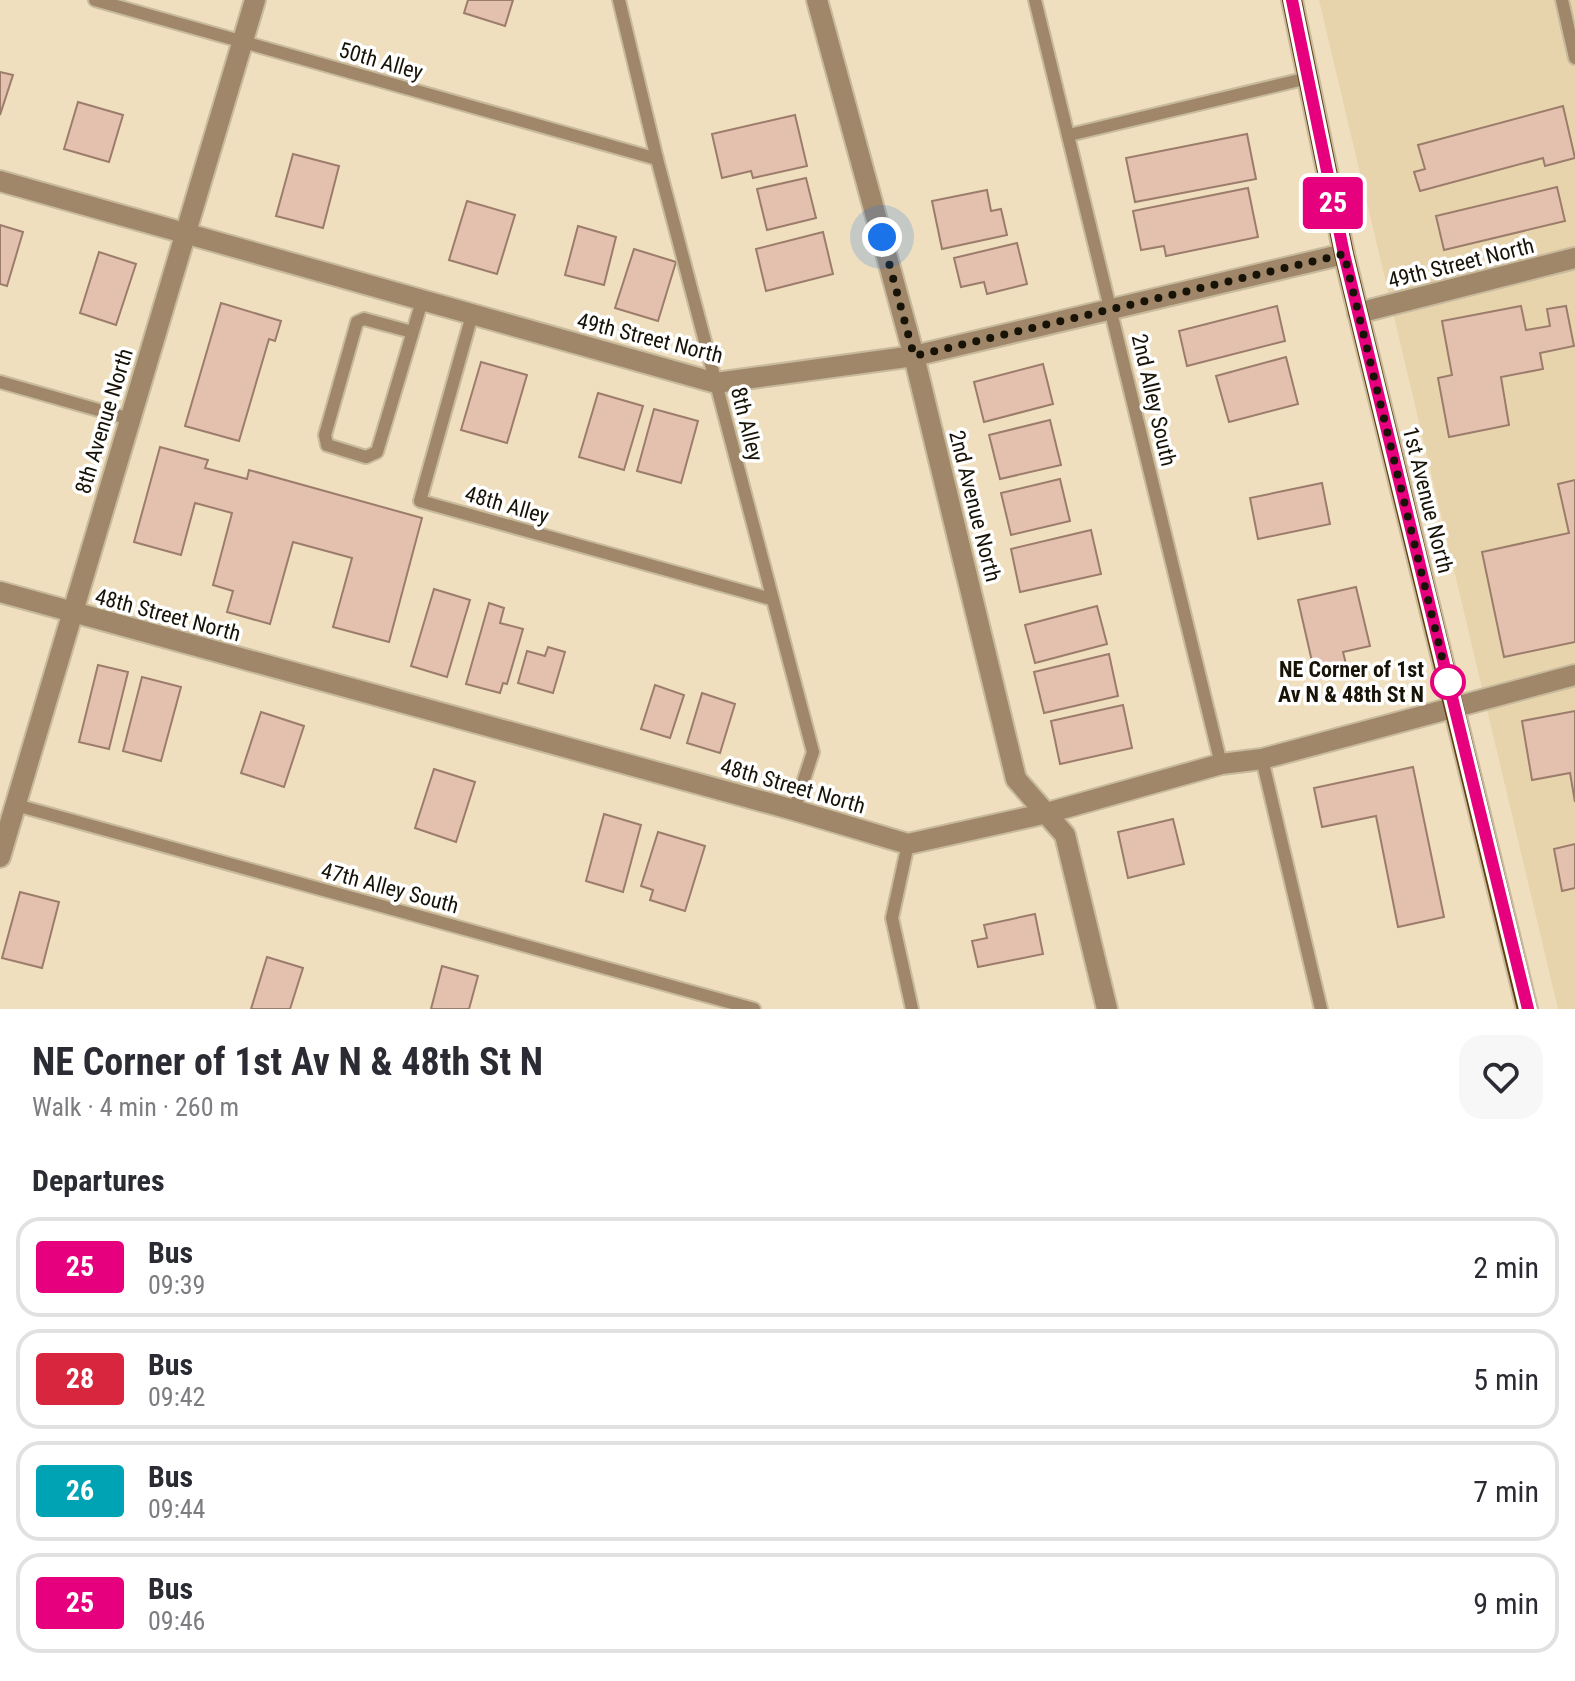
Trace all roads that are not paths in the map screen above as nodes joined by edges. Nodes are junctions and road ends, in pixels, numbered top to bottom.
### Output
1 (95, 0) edge
2 (255, 0) edge
3 (619, 0) edge
4 (817, 0) edge
5 (1035, 0) edge
6 (1292, 0) edge
7 (1562, 0) edge
8 (243, 42) junction
9 (1575, 58) edge
10 (1308, 78) junction
11 (1069, 135) junction
12 (657, 159) junction
13 (0, 181) edge
14 (185, 234) junction
15 (1344, 254) junction
16 (1575, 258) edge
17 (422, 301) junction
18 (1111, 310) junction
19 (1358, 313) junction
20 (472, 315) junction
21 (412, 332) junction
22 (914, 356) junction
23 (0, 382) edge
24 (716, 383) junction
25 (130, 419) junction
26 (0, 592) edge
27 (771, 599) junction
28 (72, 614) junction
29 (1575, 675) edge
30 (1454, 707) junction
31 (1262, 759) junction
32 (1221, 764) junction
33 (16, 805) junction
34 (794, 810) junction
35 (1047, 813) junction
36 (908, 844) junction
37 (0, 857) edge
38 (754, 1009) edge
39 (912, 1009) edge
40 (1107, 1009) edge
41 (1321, 1009) edge
42 (1527, 1009) edge

1 - 8 lane, 50th Alley
2 - 8 street, 8th Avenue North
3 - 12 lane, 8th Alley
4 - 22 street, 2nd Avenue North
5 - 11 lane, 2nd Alley South
6 - 10 main road, 1st Avenue North
7 - 9 lane
8 - 12 lane, 50th Alley
8 - 14 street, 8th Avenue North
10 - 11 lane
10 - 15 main road, 1st Avenue North
11 - 18 lane, 2nd Alley South
12 - 24 lane, 8th Alley
13 - 14 street, 49th Street North
14 - 17 street, 49th Street North
14 - 25 street, 8th Avenue North
15 - 18 street, 49th Street North
15 - 19 main road, 1st Avenue North
16 - 19 street, 49th Street North
17 - 20 street, 49th Street North
17 - 21 lane
18 - 22 street, 49th Street North
18 - 32 lane, 2nd Alley South
19 - 30 main road, 1st Avenue North
20 - 24 street, 49th Street North
20 - 27 lane, 48th Alley
21 - 21 lane
22 - 24 street, 49th Street North
22 - 35 street, 2nd Avenue North
23 - 25 lane
24 - 27 lane, 8th Alley
25 - 28 street, 8th Avenue North
26 - 28 street, 48th Street North
27 - 34 lane, 8th Alley
28 - 33 street, 8th Avenue North
28 - 34 street, 48th Street North
29 - 30 street, 48th Street North
30 - 31 street, 48th Street North
30 - 42 main road, 1st Avenue North
31 - 32 street, 48th Street North
31 - 41 lane
32 - 35 street, 48th Street North
33 - 37 street, 8th Avenue North
33 - 38 lane, 47th Alley South
34 - 36 street, 48th Street North
35 - 36 street, 48th Street North
35 - 40 street, 2nd Avenue North
36 - 39 lane

